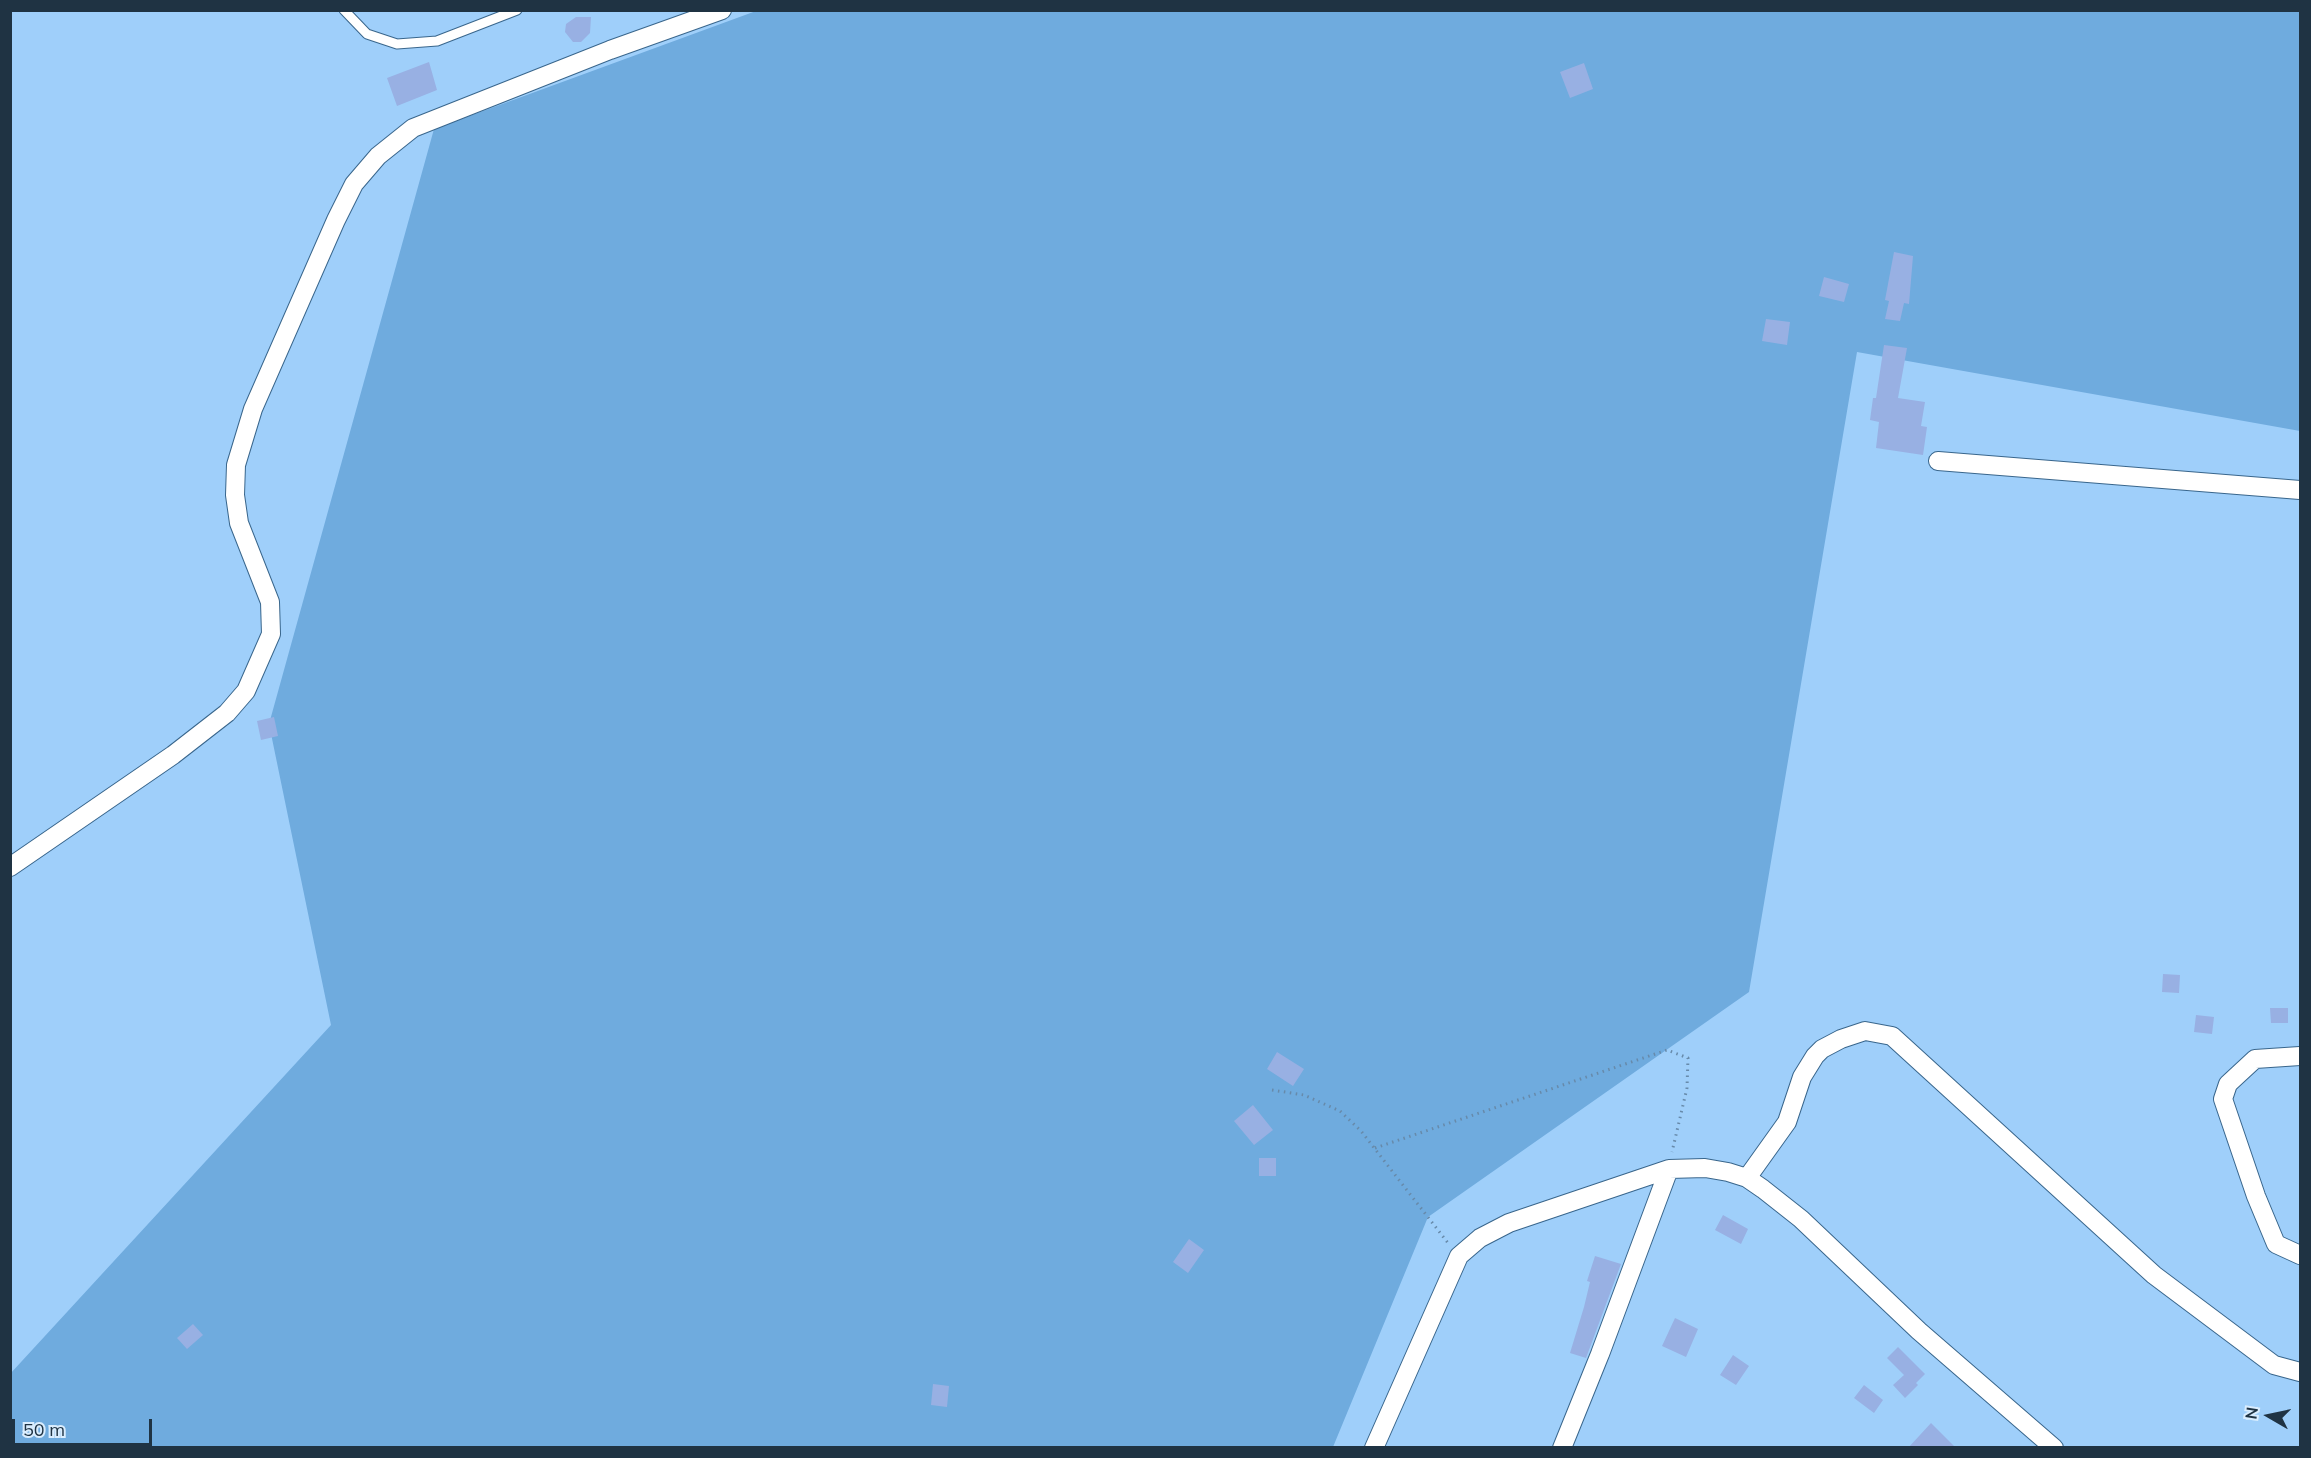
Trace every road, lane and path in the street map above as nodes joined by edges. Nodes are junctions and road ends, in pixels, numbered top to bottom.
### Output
1 (344, 10) edge
2 (518, 10) edge
3 (722, 10) edge
4 (1938, 461) dead end
5 (2301, 490) edge
6 (10, 867) edge
7 (2301, 1056) edge
8 (1272, 1090) dead end
9 (1375, 1148) junction
10 (1669, 1169) junction
11 (1747, 1178) junction
12 (2301, 1255) edge
13 (1459, 1256) junction
14 (2301, 1372) edge
15 (1374, 1448) edge
16 (1562, 1448) edge
17 (2054, 1448) edge

1 - 2 lane
3 - 6 street
4 - 5 street
7 - 12 street
8 - 9 path
9 - 10 path
9 - 13 path
10 - 11 street
10 - 13 street
10 - 16 street
11 - 14 street
11 - 17 street
13 - 15 street

